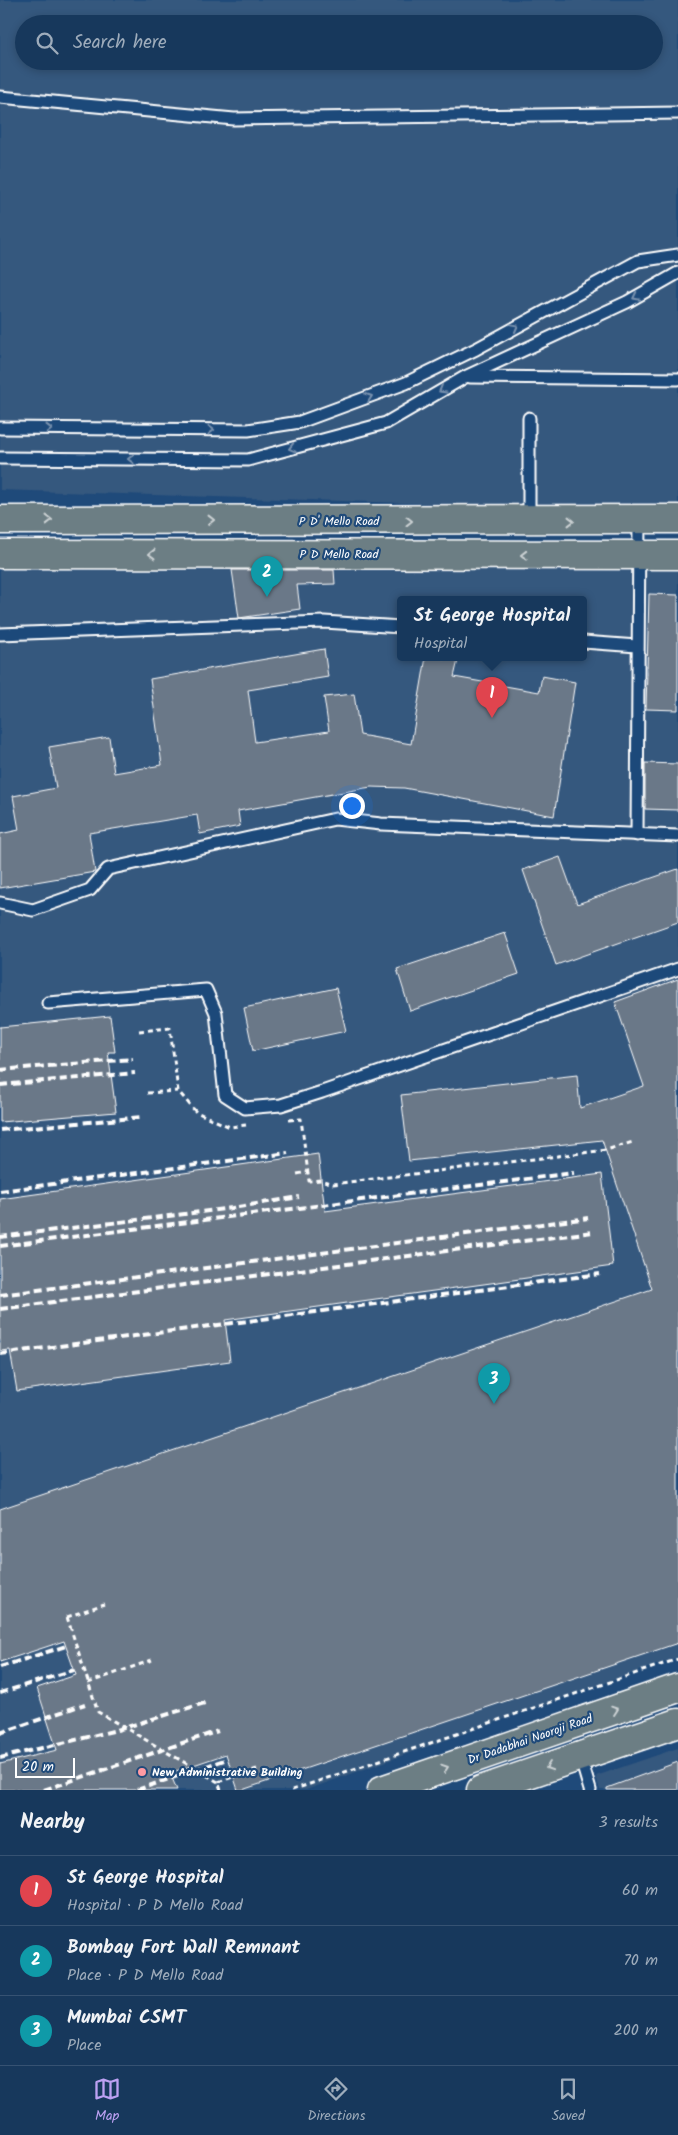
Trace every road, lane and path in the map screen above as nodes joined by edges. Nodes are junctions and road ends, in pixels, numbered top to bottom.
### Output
1 (0, 97) edge
2 (678, 113) edge
3 (678, 255) edge
4 (678, 273) edge
5 (465, 377) junction
6 (678, 379) edge
7 (529, 418) dead end
8 (0, 428) edge
9 (0, 458) edge
10 (678, 519) edge
11 (0, 520) edge
12 (639, 520) junction
13 (529, 521) junction
14 (0, 554) edge
15 (678, 554) edge
16 (638, 555) junction
17 (397, 627) edge
18 (0, 634) edge
19 (587, 642) edge
20 (637, 646) junction
21 (637, 835) junction
22 (678, 836) edge
23 (0, 903) edge
24 (678, 968) edge
25 (48, 1003) dead end
26 (139, 1031) dead end
27 (178, 1091) junction
28 (147, 1093) dead end
29 (283, 1121) dead end
30 (248, 1125) dead end
31 (632, 1142) dead end
32 (308, 1172) junction
33 (297, 1174) dead end
34 (104, 1604) dead end
35 (152, 1660) dead end
36 (678, 1660) edge
37 (88, 1683) junction
38 (678, 1688) edge
39 (678, 1723) edge
40 (580, 1756) junction
41 (257, 1769) dead end
42 (218, 1782) junction
43 (221, 1790) edge
44 (292, 1790) edge
45 (382, 1790) edge
46 (481, 1790) edge
47 (590, 1790) edge

1 - 2 lane
8 -> 3 lane
4 -> 5 lane
5 - 6 lane
5 -> 9 lane
7 - 13 lane
10 - 12 main road, P D' Mello Road
11 -> 13 main road, P D' Mello Road
13 -> 12 main road, P D' Mello Road
12 - 16 lane
16 -> 14 main road, P D Mello Road
15 - 16 main road, P D Mello Road
16 - 20 lane
17 - 18 lane
19 - 20 lane
20 - 21 lane
21 - 22 lane
21 - 23 lane
24 - 25 lane
26 - 27 path
27 - 28 path
27 - 30 path
29 - 32 path
31 - 32 path
32 - 33 path
34 - 37 path, bridge
35 - 37 path
36 - 44 path
37 - 42 path, bridge
45 -> 38 main road, Dr Dadabhai Naoroji Road
39 - 40 main road
40 -> 46 main road
40 - 47 lane
41 - 42 path
42 - 43 path

